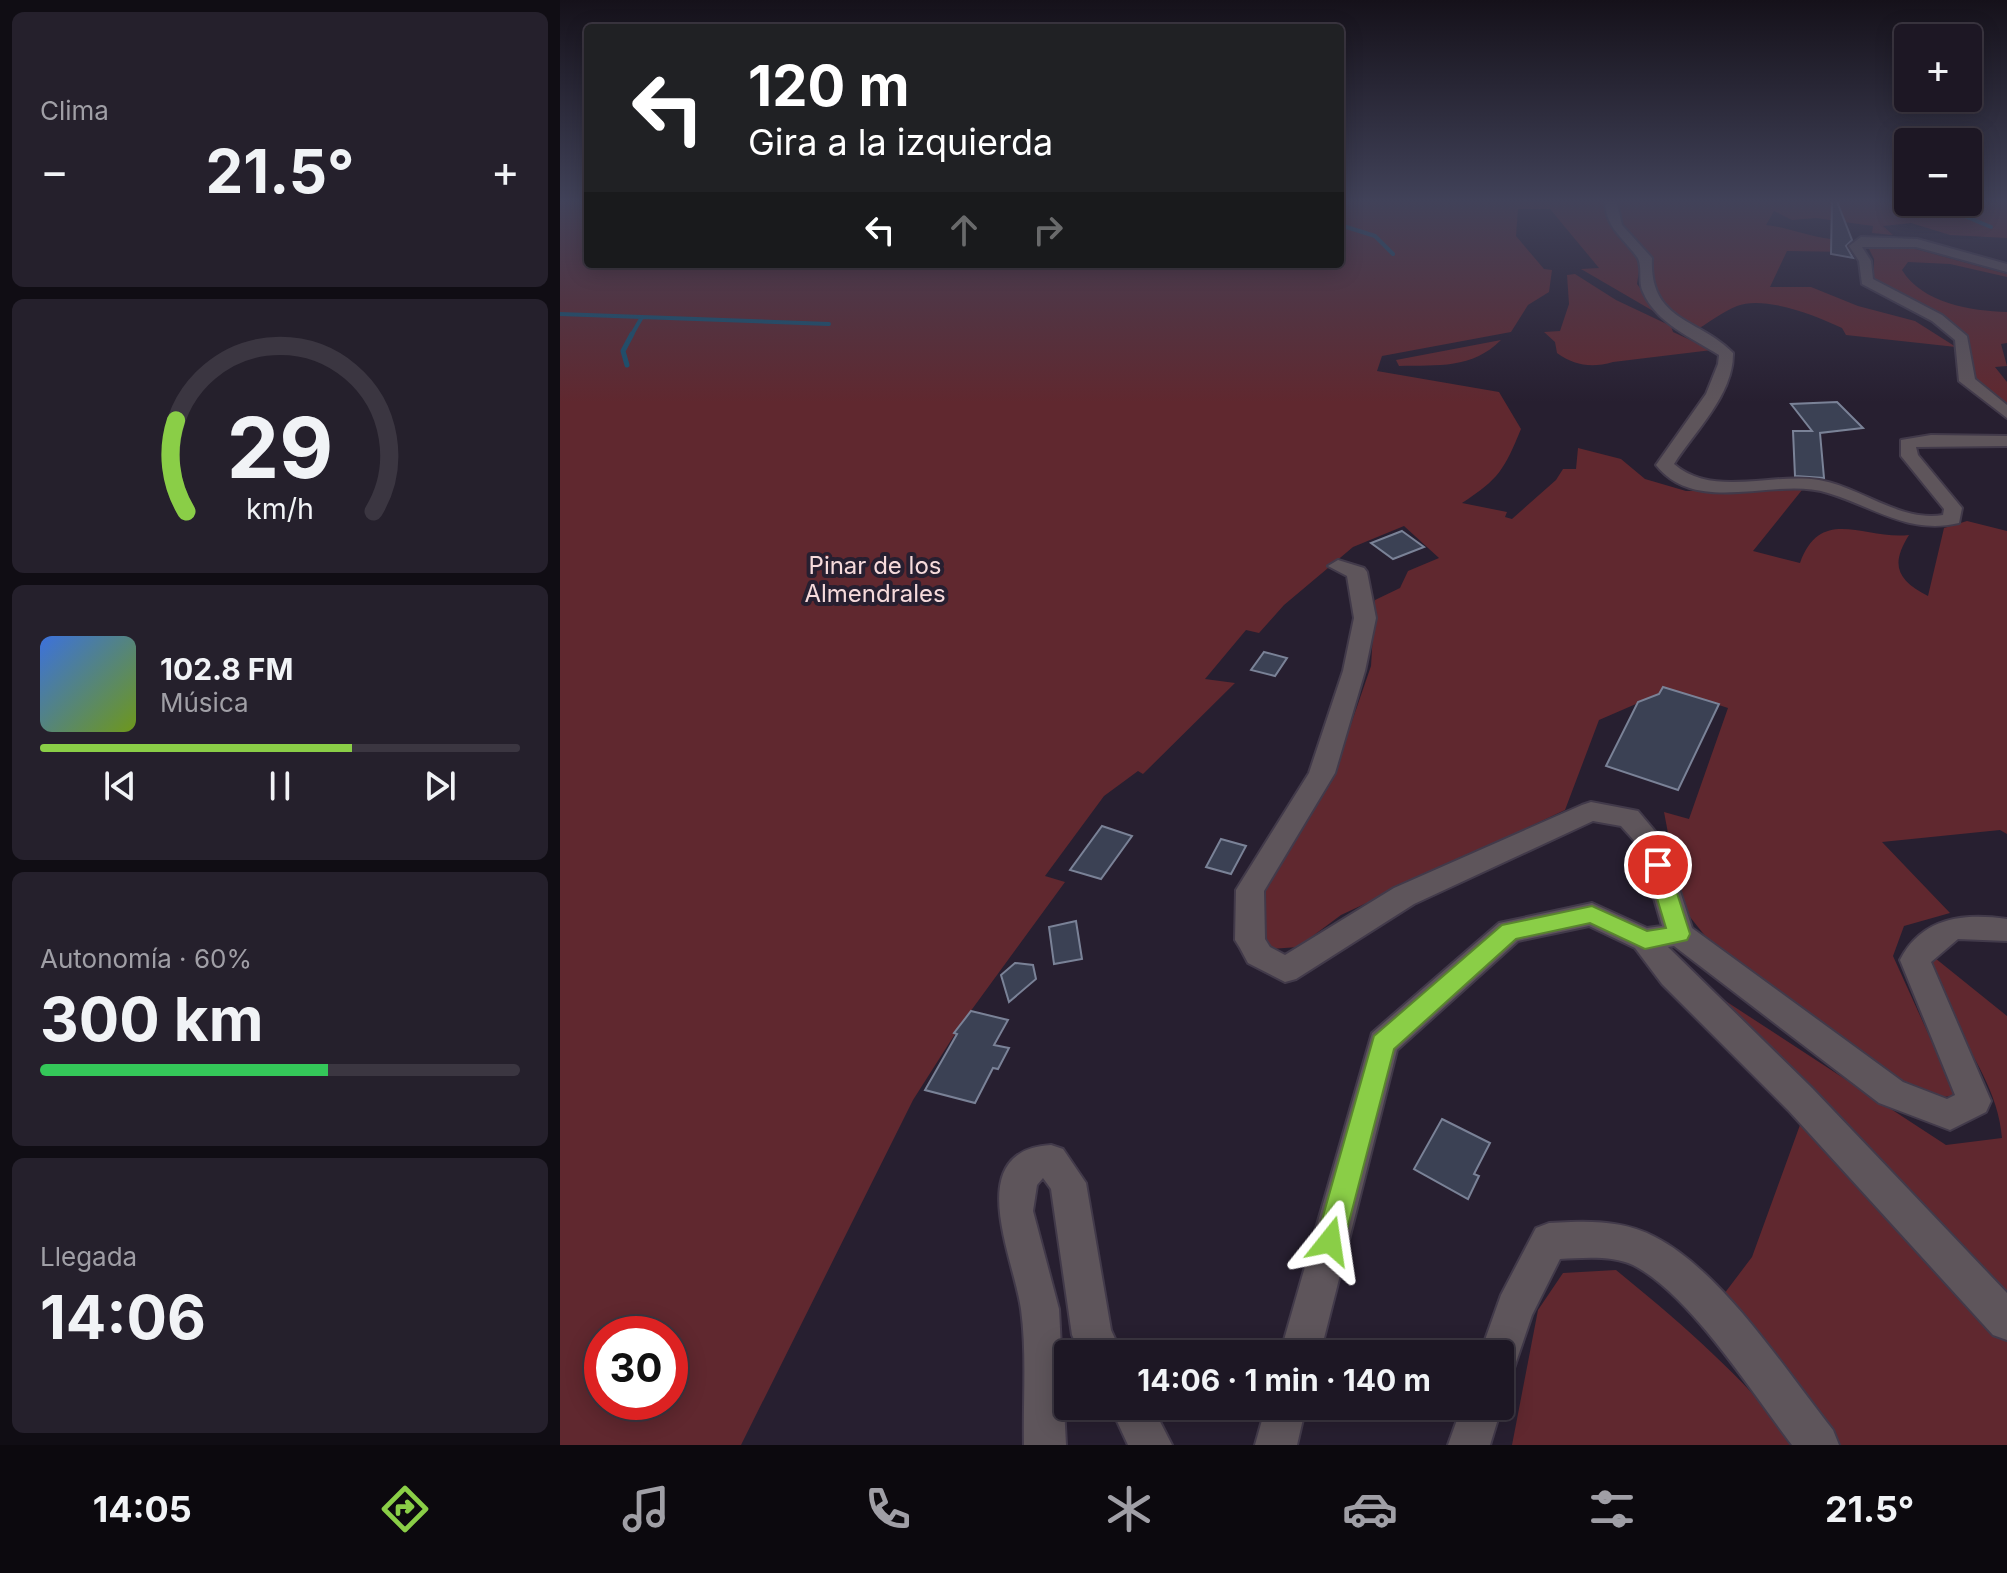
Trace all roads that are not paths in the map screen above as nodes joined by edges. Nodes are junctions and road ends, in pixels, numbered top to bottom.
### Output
1 (1645, 266) edge
2 (1866, 266) edge
3 (2007, 413) edge
4 (2007, 441) edge
5 (1338, 566) dead end
6 (2007, 930) edge
7 (1679, 934) junction
8 (1645, 940) junction
9 (2007, 1321) edge
10 (1095, 1340) edge
11 (1304, 1340) edge
12 (1505, 1340) edge
13 (1138, 1420) edge
14 (1282, 1420) edge
15 (1477, 1420) edge
16 (1045, 1445) edge
17 (1151, 1445) edge
18 (1276, 1445) edge
19 (1469, 1445) edge
20 (1818, 1445) edge

1 - 4 street
2 - 3 street
5 - 7 street
6 - 7 street
7 - 8 street
8 - 9 street
8 - 11 street
10 - 16 street
12 - 20 street
13 - 17 street
14 - 18 street
15 - 19 street

